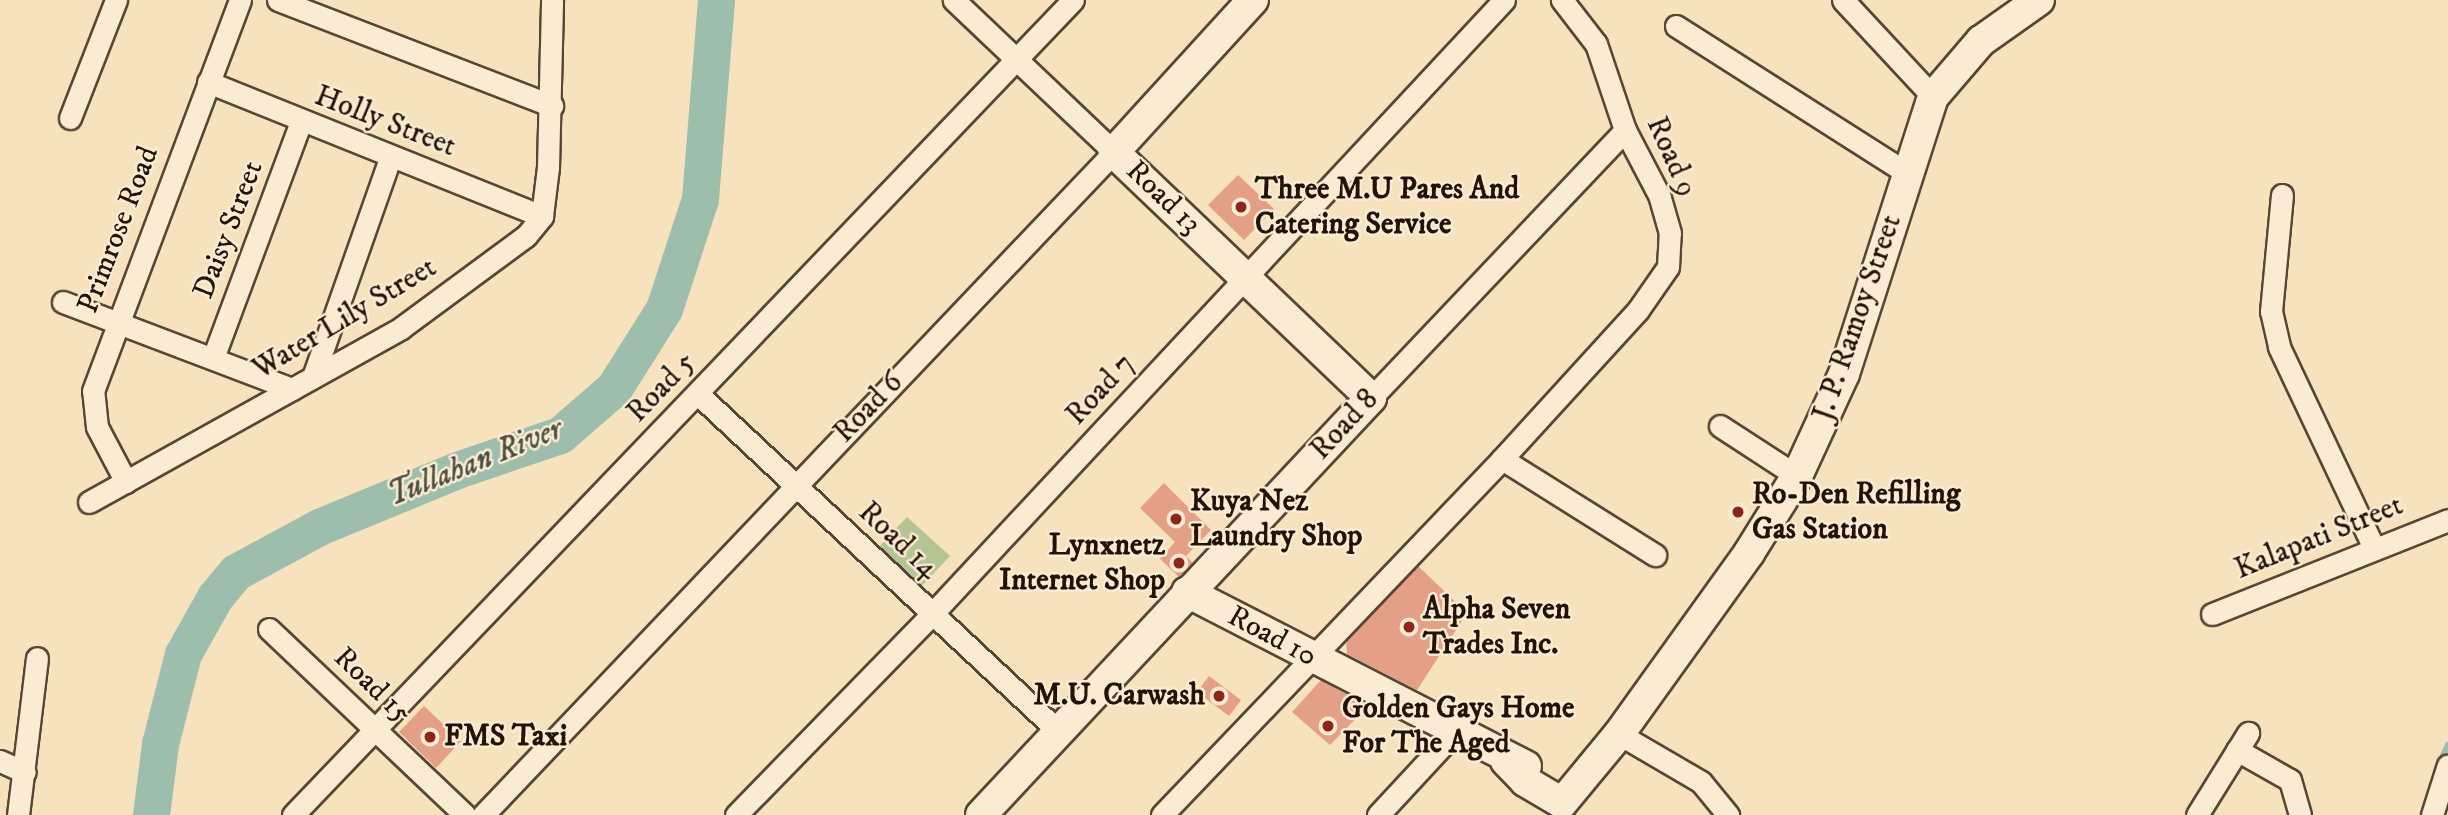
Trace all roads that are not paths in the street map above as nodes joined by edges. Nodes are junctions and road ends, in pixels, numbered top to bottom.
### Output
1 (116, 0) edge
2 (240, 0) edge
3 (278, 0) edge
4 (552, 0) edge
5 (954, 0) edge
6 (1073, 0) edge
7 (1252, 0) edge
8 (1504, 0) edge
9 (1562, 0) edge
10 (1843, 0) edge
11 (2039, 0) edge
12 (1676, 26) dead end
13 (1017, 60) junction
14 (208, 82) junction
15 (1933, 97) junction
16 (552, 106) junction
17 (70, 118) dead end
18 (302, 122) junction
19 (1625, 130) junction
20 (1114, 152) junction
21 (391, 156) junction
22 (1907, 173) junction
23 (2283, 195) dead end
24 (542, 215) junction
25 (1246, 278) junction
26 (63, 302) dead end
27 (116, 322) junction
28 (213, 358) junction
29 (313, 377) junction
30 (292, 389) junction
31 (698, 394) junction
32 (1371, 398) junction
33 (1720, 426) dead end
34 (1502, 459) junction
35 (1797, 476) junction
36 (126, 482) junction
37 (795, 485) junction
38 (89, 502) dead end
39 (2448, 520) edge
40 (2373, 546) junction
41 (1656, 555) dead end
42 (1187, 592) junction
43 (932, 614) junction
44 (2212, 614) dead end
45 (269, 629) dead end
46 (1311, 657) junction
47 (37, 658) dead end
48 (375, 730) junction
49 (1058, 731) junction
50 (1454, 733) junction
51 (1619, 734) junction
52 (0, 761) edge
53 (2448, 765) edge
54 (25, 772) junction
55 (1562, 803) edge
56 (18, 815) edge
57 (293, 815) edge
58 (465, 815) edge
59 (484, 815) edge
60 (736, 815) edge
61 (981, 815) edge
62 (1162, 815) edge
63 (1378, 815) edge
64 (1728, 815) edge
65 (2197, 815) edge
66 (2300, 815) edge
67 (2432, 815) edge

1 - 17 street
2 - 14 street, Primrose Road
3 - 16 street
4 - 16 street
5 - 13 street, Road 13
6 - 13 street, Road 5
7 - 20 street, Road 6
8 - 25 street, Road 7
9 - 19 street, Road 9
10 - 15 street
11 - 15 street, J. P. Ramoy Street
12 - 22 street
13 - 20 street, Road 13
13 - 31 street, Road 5
14 - 18 street, Holly Street
14 - 27 street, Primrose Road
15 - 22 street, J. P. Ramoy Street
16 - 24 street
18 - 21 street, Holly Street
18 - 28 street, Daisy Street
19 - 32 street, Road 8
19 - 34 street, Road 9
20 - 25 street, Road 13
20 - 37 street, Road 6
21 - 24 street, Holly Street
21 - 29 street
22 - 35 street, J. P. Ramoy Street
23 - 40 street
24 - 29 street, Water Lily Street
25 - 32 street, Road 13
25 - 43 street, Road 7
26 - 27 street
27 - 28 street
27 - 36 street, Primrose Road
28 - 30 street
29 - 30 street, Water Lily Street
30 - 36 street, Water Lily Street
31 - 37 street, Road 14
31 - 48 street, Road 5
32 - 42 street, Road 8
33 - 35 street
34 - 41 street
34 - 46 street, Road 9
35 - 51 street, J. P. Ramoy Street
36 - 38 street, Water Lily Street
37 - 43 street, Road 14
37 - 59 street, Road 6
39 - 40 street, Kalapati Street
40 - 44 street, Kalapati Street
42 - 46 street, Road 10
42 - 49 street, Road 8
43 - 49 street, Road 14
43 - 60 street, Road 7
45 - 48 street, Road 15
46 - 50 street, Road 10
46 - 62 street, Road 9
47 - 54 street
48 - 57 street, Road 5
48 - 58 street, Road 15
49 - 61 street, Road 8
50 - 55 street, Road 10
50 - 63 street
51 - 55 street, J. P. Ramoy Street
51 - 64 street
52 - 54 street
53 - 67 street
54 - 56 street
65 - 66 street

